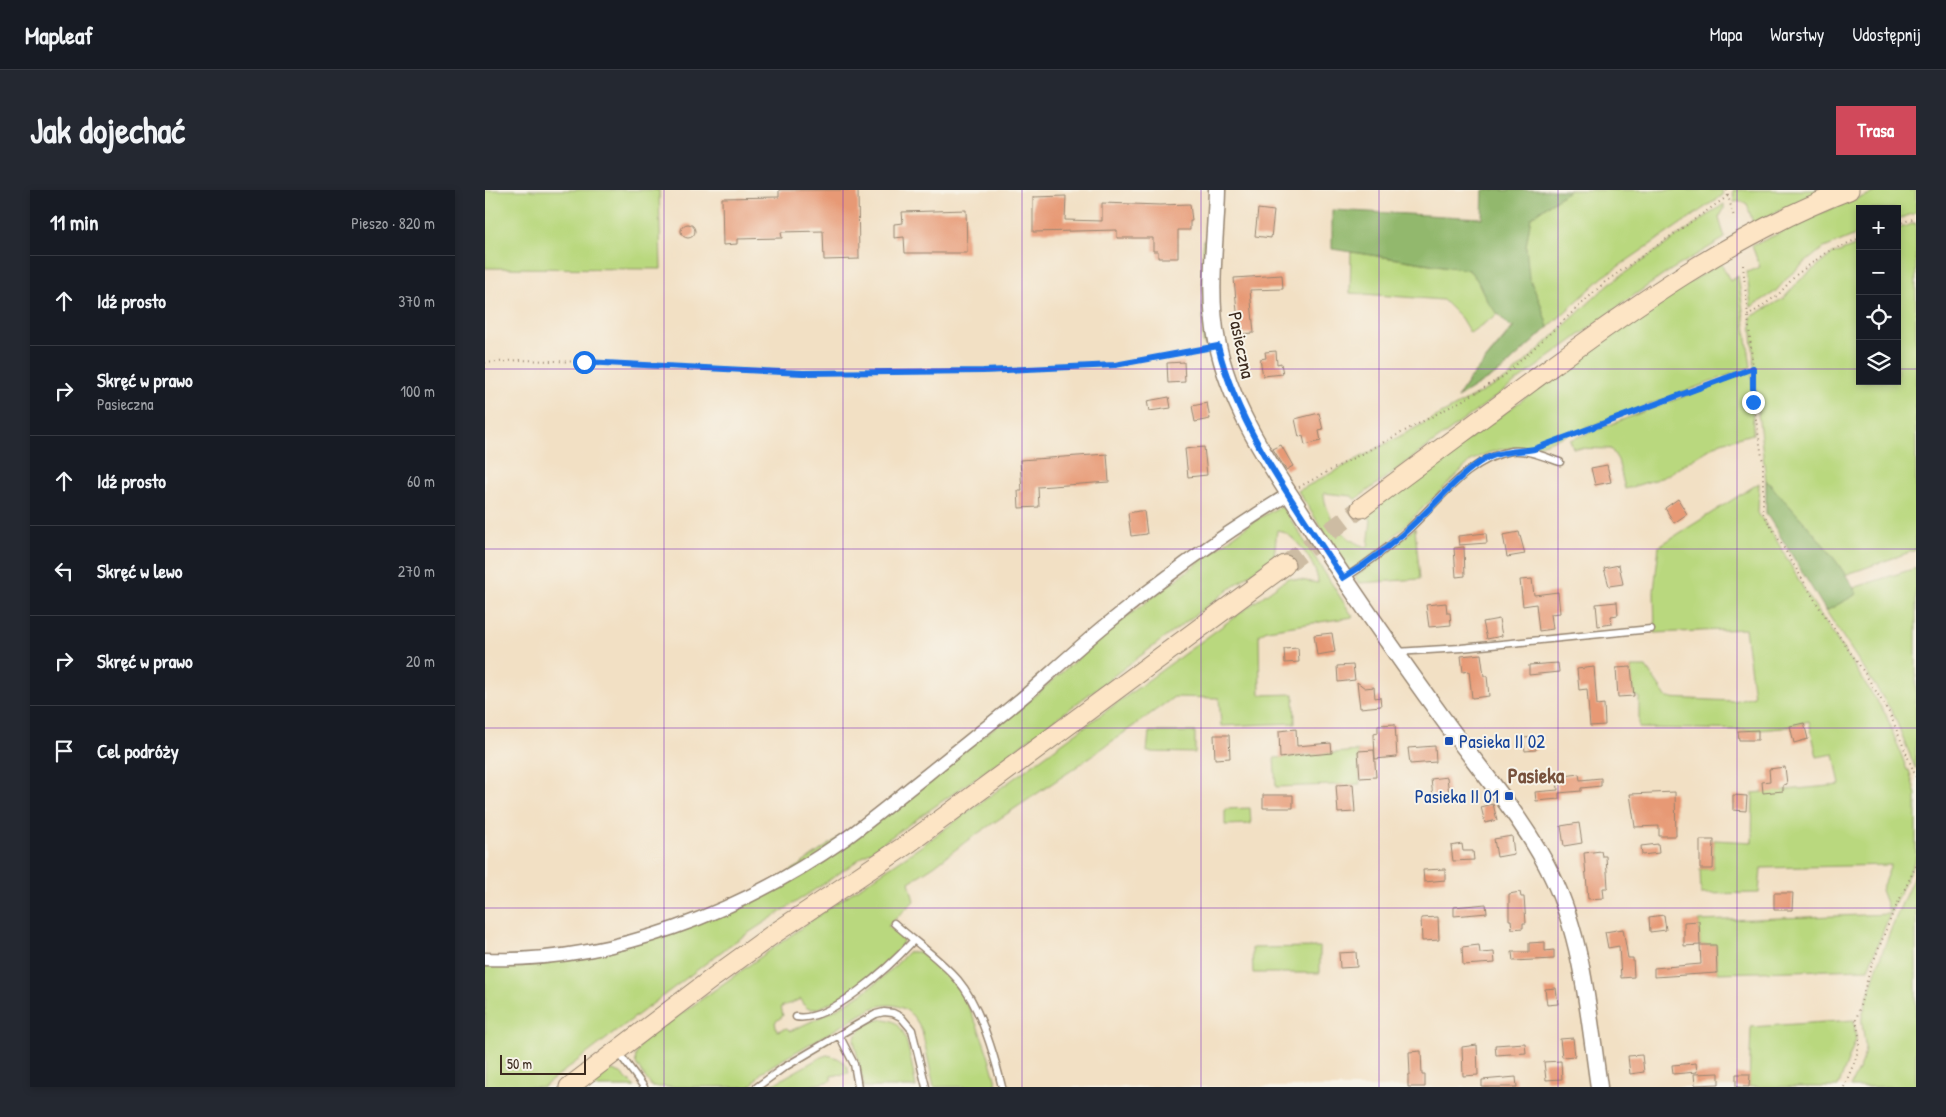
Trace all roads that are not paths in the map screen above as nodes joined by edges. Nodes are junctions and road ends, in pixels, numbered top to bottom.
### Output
1 (1217, 190) edge
2 (1849, 190) edge
3 (1560, 462) dead end
4 (1289, 494) junction
5 (1361, 508) tunnel mouth
6 (1285, 565) tunnel mouth
7 (1343, 578) junction
8 (1651, 629) dead end
9 (1395, 652) junction
10 (893, 924) dead end
11 (913, 941) junction
12 (485, 958) edge
13 (796, 1017) dead end
14 (839, 1035) junction
15 (617, 1050) junction
16 (569, 1087) edge
17 (643, 1087) edge
18 (757, 1087) edge
19 (858, 1087) edge
20 (925, 1087) edge
21 (1002, 1087) edge
22 (1599, 1087) edge

1 - 4 street, Pasieczna
2 - 5 main road
3 - 7 lane
4 - 7 street, Pasieczna
4 - 12 street
6 - 15 main road
7 - 9 street, Pasieczna
8 - 9 lane
9 - 22 street, Pasieczna
10 - 11 lane
11 - 13 lane
11 - 21 lane
14 - 18 lane
14 - 19 lane
14 - 20 lane
15 - 16 main road
15 - 17 lane

